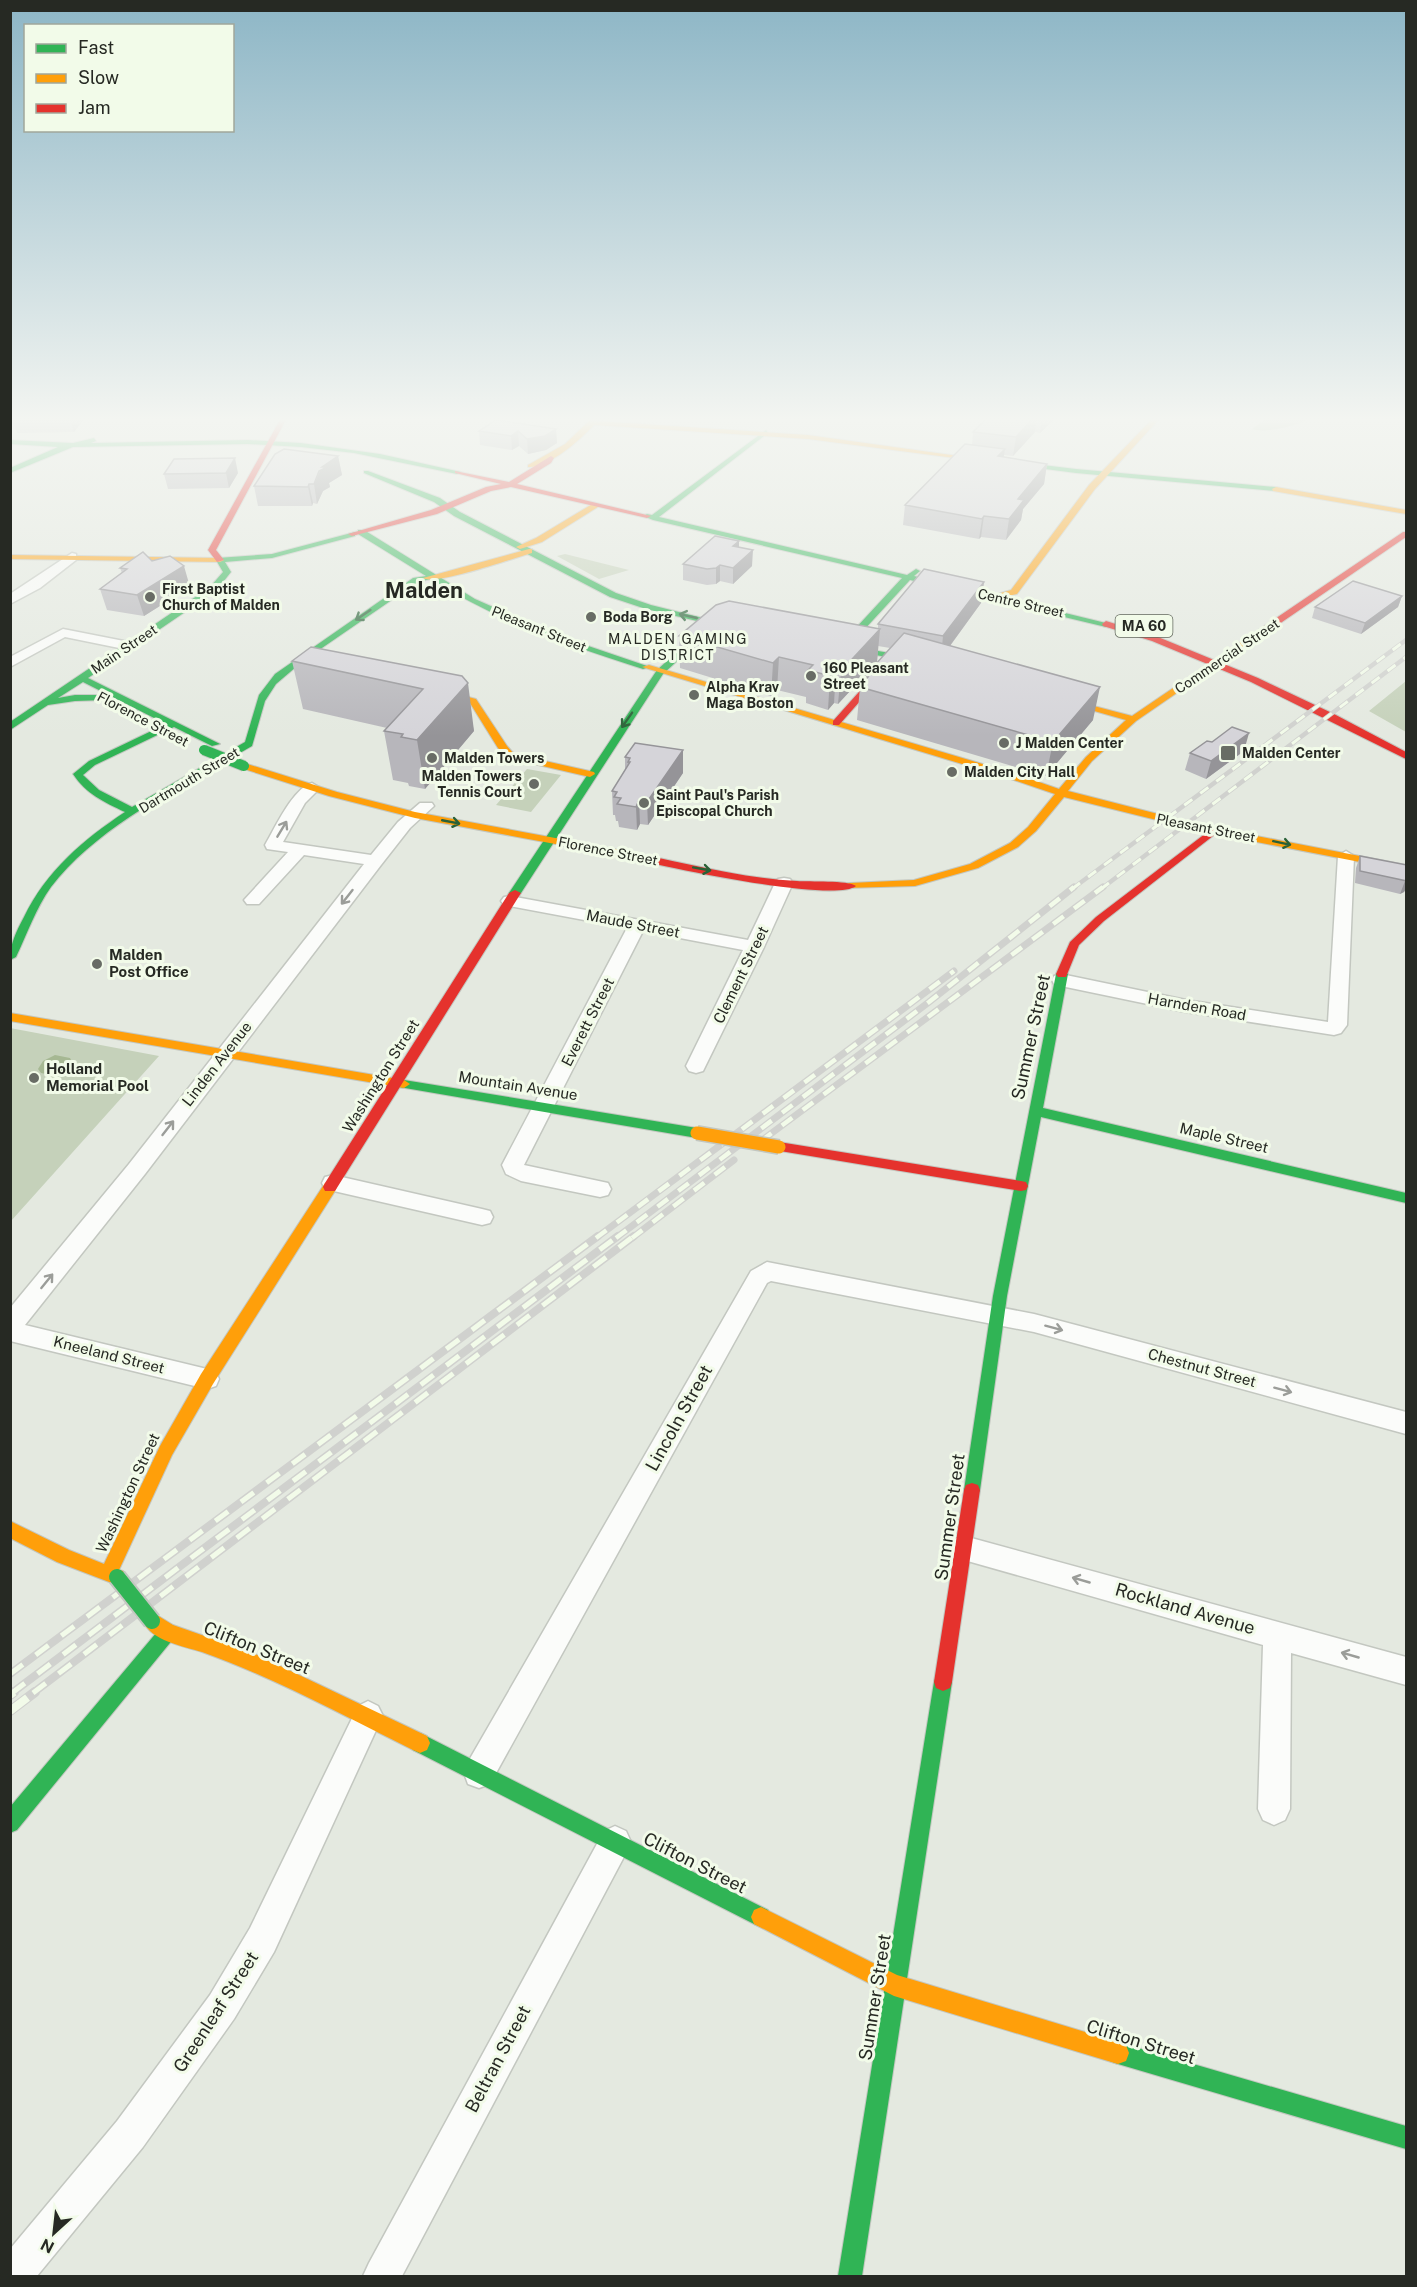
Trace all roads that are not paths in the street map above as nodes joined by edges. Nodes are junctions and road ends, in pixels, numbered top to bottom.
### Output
1 (227, 523) edge
2 (393, 523) edge
3 (476, 523) edge
4 (568, 523) edge
5 (691, 523) edge
6 (1066, 523) edge
7 (361, 532) junction
8 (1407, 534) edge
9 (525, 549) junction
10 (10, 557) edge
11 (265, 557) junction
12 (72, 558) junction
13 (220, 560) junction
14 (912, 574) junction
15 (432, 578) junction
16 (213, 589) junction
17 (1014, 592) junction
18 (997, 597) junction
19 (10, 600) edge
20 (716, 623) junction
21 (741, 628) edge
22 (819, 644) edge
23 (129, 646) junction
24 (843, 647) junction
25 (895, 656) junction
26 (1221, 659) junction
27 (298, 661) junction
28 (10, 663) edge
29 (320, 666) edge
30 (941, 666) edge
31 (660, 672) junction
32 (82, 678) junction
33 (412, 686) edge
34 (1038, 693) edge
35 (103, 698) junction
36 (31, 712) junction
37 (1133, 719) junction
38 (836, 723) junction
39 (10, 727) edge
40 (167, 727) junction
41 (1407, 741) edge
42 (1407, 756) edge
43 (250, 763) junction
44 (590, 774) junction
45 (312, 788) junction
46 (1060, 794) junction
47 (421, 810) junction
48 (134, 812) junction
49 (1219, 831) junction
50 (552, 834) junction
51 (299, 850) junction
52 (705, 856) dead end
53 (1346, 856) junction
54 (375, 861) junction
55 (762, 866) dead end
56 (1407, 868) edge
57 (941, 875) junction
58 (784, 883) junction
59 (253, 900) dead end
60 (510, 901) junction
61 (638, 924) junction
62 (755, 947) junction
63 (10, 957) edge
64 (1061, 980) junction
65 (10, 1017) edge
66 (225, 1053) junction
67 (696, 1066) dead end
68 (395, 1083) junction
69 (545, 1108) junction
70 (1035, 1111) junction
71 (333, 1183) junction
72 (1021, 1186) junction
73 (600, 1190) dead end
74 (1407, 1198) edge
75 (482, 1217) dead end
76 (997, 1315) junction
77 (10, 1326) edge
78 (10, 1331) edge
79 (207, 1379) junction
80 (1407, 1423) edge
81 (10, 1528) edge
82 (964, 1548) junction
83 (113, 1574) junction
84 (168, 1632) junction
85 (1277, 1635) junction
86 (1407, 1671) edge
87 (368, 1716) junction
88 (479, 1773) junction
89 (1275, 1809) dead end
90 (10, 1823) edge
91 (615, 1842) junction
92 (894, 1985) junction
93 (1407, 2138) edge
94 (13, 2277) edge
95 (382, 2277) edge
96 (850, 2277) edge

1 - 13 street
2 - 7 street
3 - 9 street
4 - 9 street, Dartmouth Street
5 - 14 street, Centre Street / MA 60
6 - 17 street
7 - 11 street
7 - 15 street, Pleasant Street
8 - 26 street, Commercial Street
9 - 15 street, Dartmouth Street
20 -> 9 street
10 - 12 street
11 - 13 street
11 - 16 street, Main Street
12 - 13 street
12 - 19 street
13 - 16 street
14 - 17 street, Centre Street / MA 60
14 - 18 street, Centre Street / MA 60
14 - 24 street
15 -> 27 street, Dartmouth Street
15 - 31 street, Pleasant Street
16 - 23 street, Main Street
17 - 18 street
17 - 26 street, Centre Street / MA 60
18 - 26 street, Centre Street / MA 60
20 - 21 street
20 - 31 street, Washington Street
22 - 24 street
23 - 28 street
23 - 32 street, Main Street
24 - 25 street
25 - 30 street
25 - 38 street
26 - 37 street, Commercial Street
26 - 41 street, Centre Street / MA 60
26 - 42 street, Centre Street / MA 60
27 - 29 street
27 - 48 street, Dartmouth Street
31 - 38 street, Pleasant Street
31 -> 44 street, Washington Street
32 - 35 street, Florence Street
32 - 36 street, Main Street
32 - 40 street, Florence Street
33 - 44 street
34 - 37 street
35 - 36 street
35 - 40 street, Florence Street
36 - 39 street, Main Street
37 - 46 street, Commercial Street
38 - 46 street, Pleasant Street
40 - 43 street, Florence Street
40 - 48 street
43 - 45 street, Florence Street
43 - 47 street, Florence Street
44 - 50 street, Washington Street
45 - 47 street, Florence Street
51 -> 45 street
46 - 49 street, Pleasant Street
46 - 57 street, Florence Street
47 - 50 street, Florence Street
47 - 54 street, Linden Avenue
48 - 63 street, Dartmouth Street
49 -> 53 street, Pleasant Street
49 - 64 street, Summer Street
50 - 52 street, Florence Street
50 -> 58 street, Florence Street
50 - 60 street, Washington Street
51 - 54 street
51 - 59 street
53 - 56 street, Pleasant Street
53 - 64 street, Harnden Road
54 -> 66 street, Linden Avenue
55 - 57 street, Florence Street
57 - 58 street, Florence Street
58 - 62 street, Clement Street
60 - 61 street, Maude Street
60 - 68 street, Washington Street
61 - 62 street, Maude Street
61 - 69 street, Everett Street
62 - 67 street, Clement Street
64 - 70 street, Summer Street
65 - 66 street, Mountain Avenue
66 - 68 street, Mountain Avenue
77 -> 66 street, Linden Avenue
68 - 69 street, Mountain Avenue
68 - 71 street, Washington Street
69 - 72 street, Mountain Avenue, bridge
69 - 73 street, Everett Street
70 - 72 street, Summer Street
70 - 74 street, Maple Street
71 - 75 street
71 - 79 street, Washington Street
72 - 76 street, Summer Street
76 -> 80 street, Chestnut Street
76 - 82 street, Summer Street
76 - 88 street, Lincoln Street
78 - 79 street, Kneeland Street
79 - 83 street, Washington Street
81 - 83 street
85 -> 82 street, Rockland Avenue
82 - 92 street, Summer Street
83 - 84 street, Clifton Street, bridge
84 - 87 street, Clifton Street
84 - 90 street
86 -> 85 street, Rockland Avenue
85 - 89 street
87 - 88 street, Clifton Street
87 - 94 street, Greenleaf Street
88 - 91 street, Clifton Street
91 - 92 street, Clifton Street
91 - 95 street, Beltran Street
92 - 93 street, Clifton Street
92 - 96 street, Summer Street

